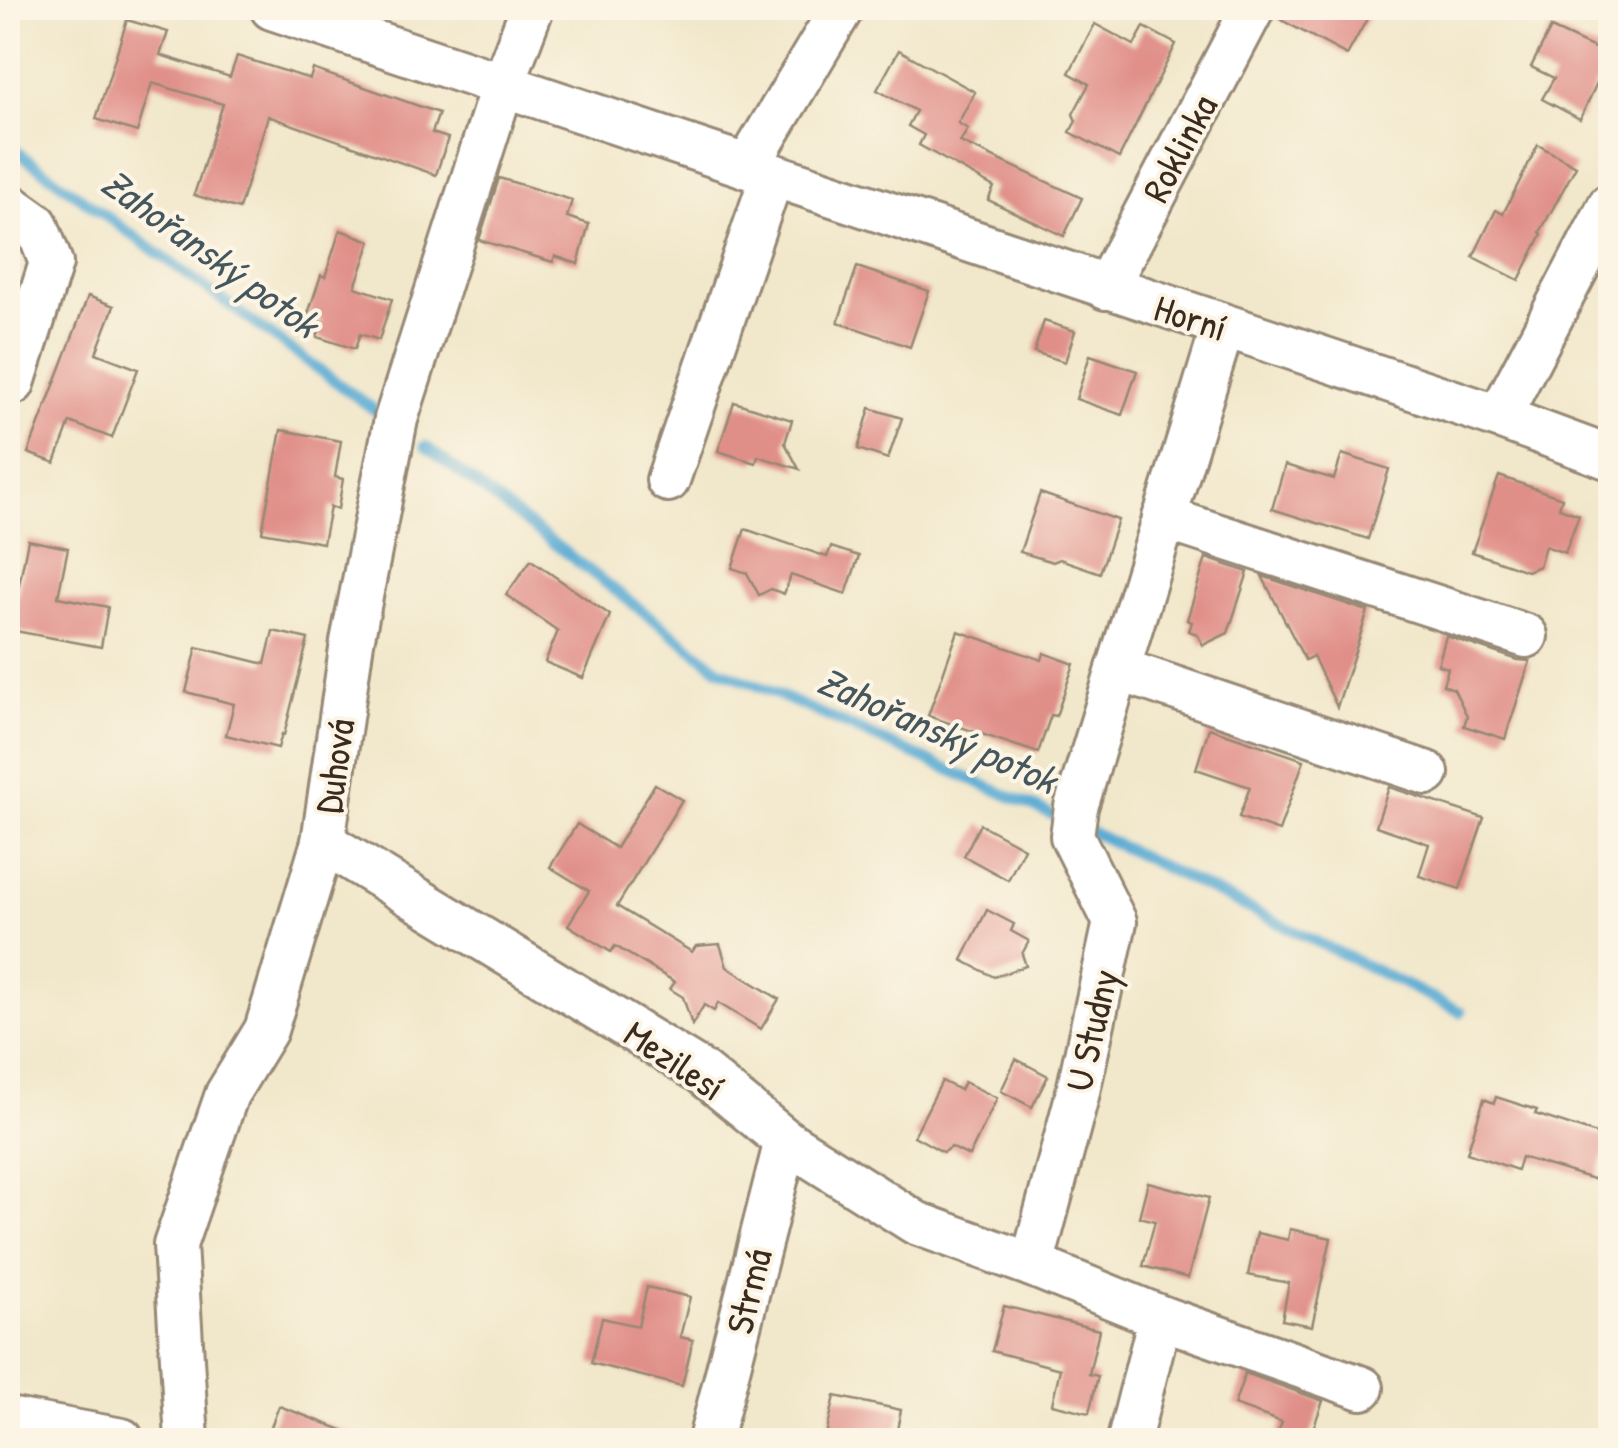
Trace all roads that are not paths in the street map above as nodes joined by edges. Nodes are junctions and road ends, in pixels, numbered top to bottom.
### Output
1 (272, 8) edge
2 (532, 8) edge
3 (842, 8) edge
4 (1253, 8) edge
5 (503, 84) junction
6 (759, 172) junction
7 (8, 204) edge
8 (1610, 206) edge
9 (1106, 288) junction
10 (1222, 327) junction
11 (13, 383) dead end
12 (1499, 417) junction
13 (1610, 458) edge
14 (668, 480) dead end
15 (1164, 518) junction
16 (1526, 636) dead end
17 (1118, 669) junction
18 (1427, 773) dead end
19 (324, 842) junction
20 (786, 1141) junction
21 (1032, 1265) junction
22 (1160, 1317) junction
23 (1362, 1388) dead end
24 (8, 1419) edge
25 (122, 1440) edge
26 (187, 1440) edge
27 (710, 1440) edge
28 (1129, 1440) edge

1 - 5 street, Horní
2 - 5 street, Duhová
3 - 6 street
4 - 9 street, Roklinka
5 - 6 street, Horní
5 - 19 street, Duhová
6 - 9 street, Horní
6 - 14 street
7 - 11 street
8 - 12 street
9 - 10 street, Horní
10 - 12 street, Horní
10 - 15 street, U Studny
12 - 13 street, Horní
15 - 16 street
15 - 17 street, U Studny
17 - 18 street
17 - 21 street, U Studny
19 - 20 street, Mezilesí
19 - 26 street, Duhová
20 - 21 street, Mezilesí
20 - 27 street, Strmá
21 - 22 street
22 - 23 street
22 - 28 street
24 - 25 street

